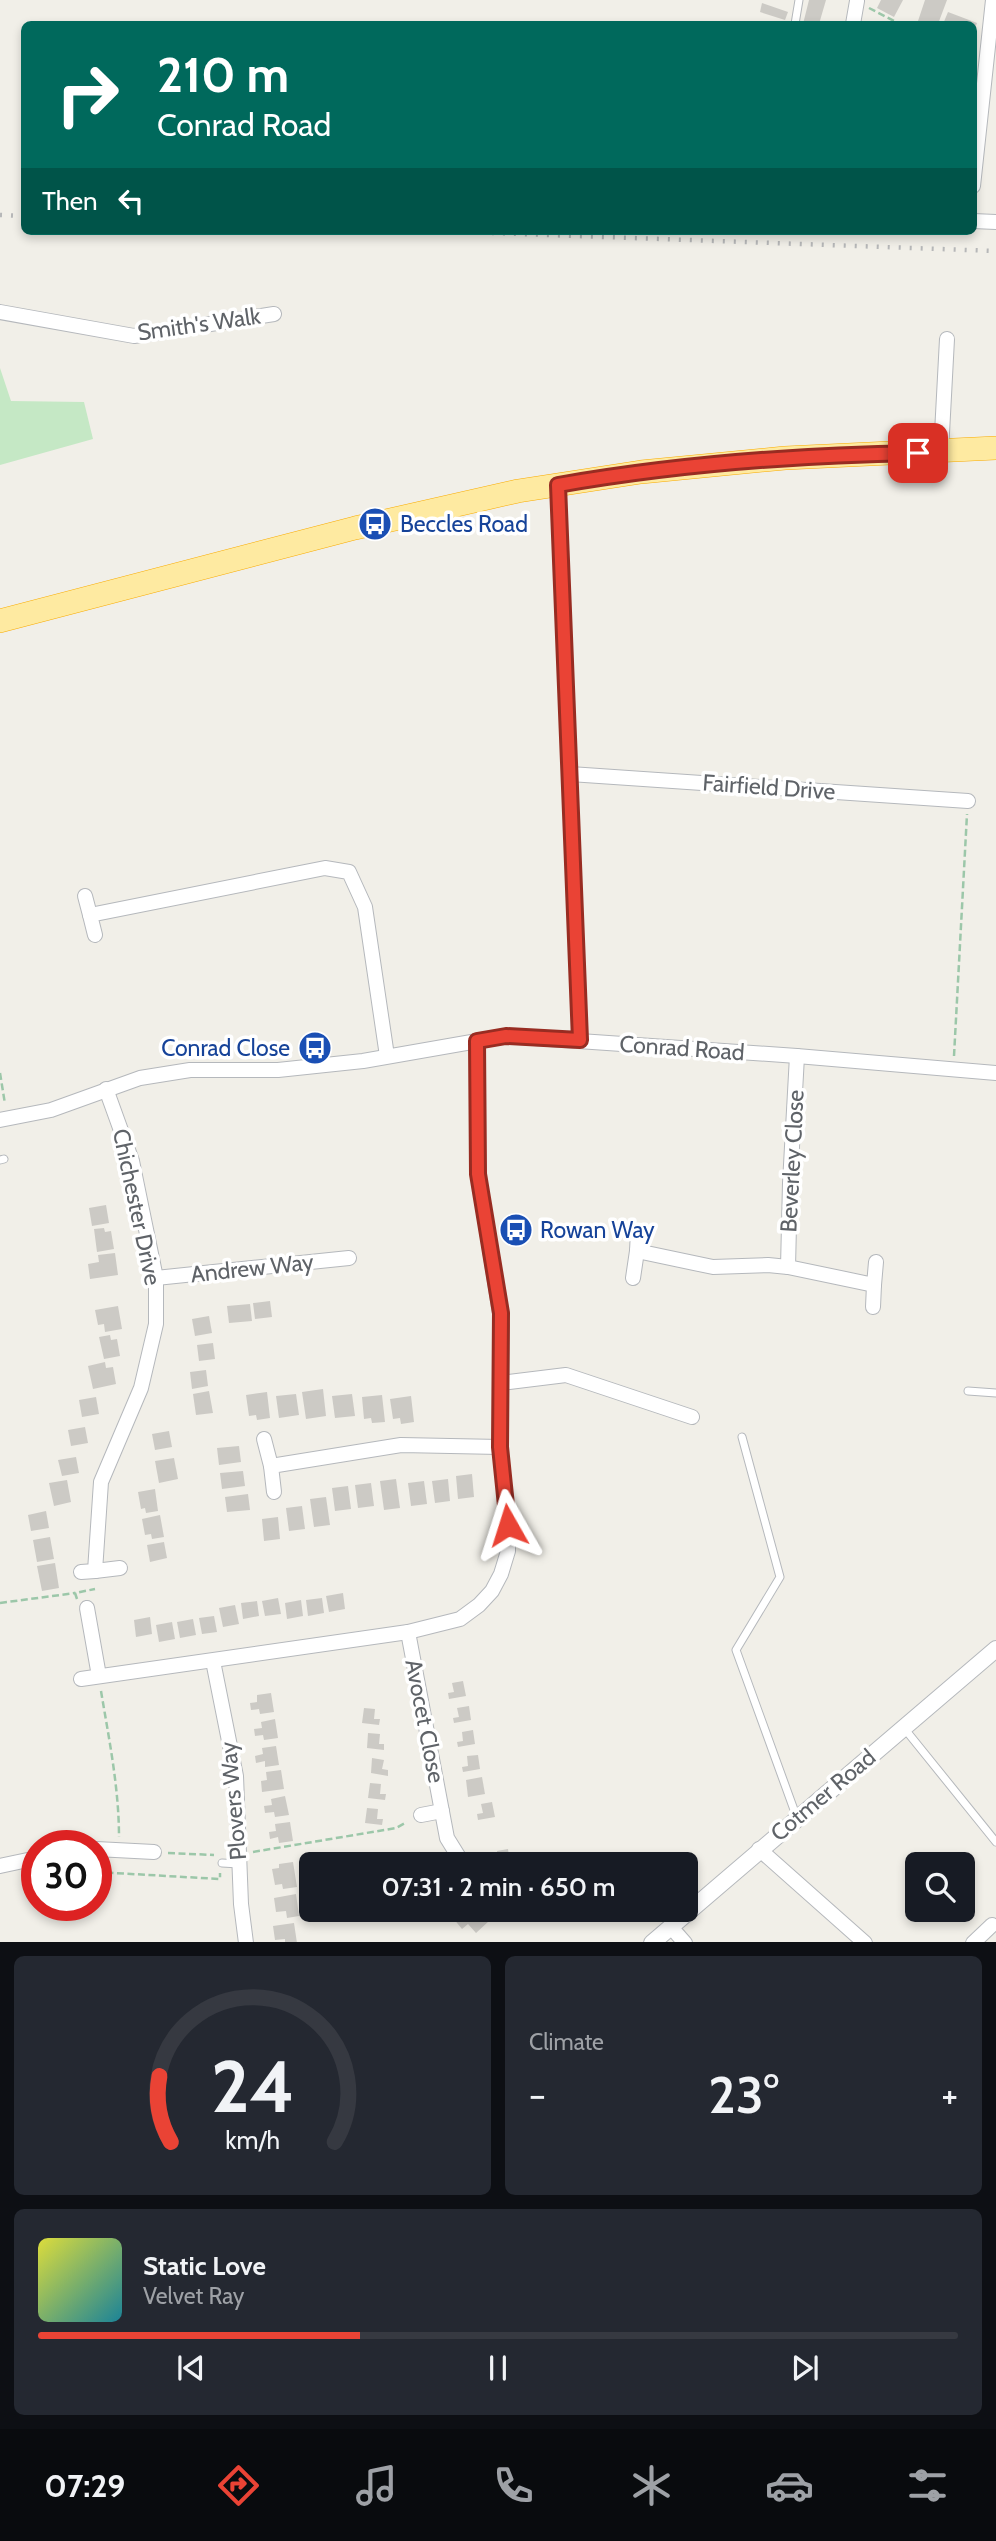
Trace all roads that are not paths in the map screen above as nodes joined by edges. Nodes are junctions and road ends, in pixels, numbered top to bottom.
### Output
1 (799, 0) edge
2 (857, 0) edge
3 (993, 0) edge
4 (796, 21) edge
5 (854, 21) edge
6 (977, 150) edge
7 (977, 221) edge
8 (996, 222) edge
9 (0, 312) edge
10 (274, 314) dead end
11 (947, 340) dead end
12 (996, 448) edge
13 (941, 452) junction
14 (558, 485) junction
15 (0, 621) edge
16 (570, 774) junction
17 (968, 801) road end
18 (85, 896) dead end
19 (90, 915) junction
20 (95, 934) dead end
21 (580, 1040) junction
22 (477, 1041) junction
23 (387, 1056) junction
24 (797, 1056) junction
25 (996, 1073) edge
26 (106, 1088) junction
27 (4, 1119) edge
28 (638, 1231) dead end
29 (637, 1251) junction
30 (349, 1258) dead end
31 (876, 1262) dead end
32 (789, 1267) junction
33 (156, 1278) junction
34 (633, 1279) dead end
35 (874, 1285) junction
36 (873, 1307) dead end
37 (501, 1383) junction
38 (968, 1391) dead end
39 (996, 1394) edge
40 (692, 1417) dead end
41 (742, 1437) dead end
42 (264, 1439) dead end
43 (500, 1447) junction
44 (271, 1466) junction
45 (274, 1492) dead end
46 (120, 1568) dead end
47 (87, 1608) road end
48 (408, 1632) junction
49 (996, 1649) edge
50 (213, 1661) junction
51 (99, 1676) junction
52 (81, 1679) dead end
53 (904, 1728) junction
54 (442, 1811) junction
55 (421, 1815) road end
56 (797, 1819) junction
57 (996, 1842) edge
58 (759, 1849) junction
59 (112, 1850) edge
60 (456, 1852) edge
61 (154, 1853) road end
62 (239, 1859) junction
63 (21, 1861) edge
64 (0, 1866) edge
65 (221, 1867) road end
66 (992, 1925) dead end
67 (671, 1927) junction
68 (246, 1942) edge
69 (652, 1942) edge
70 (685, 1942) edge
71 (865, 1942) edge
72 (973, 1942) edge

1 - 4 lane
2 - 5 street
3 - 6 street
7 - 8 street
9 - 10 street, Smith's Walk
11 - 13 street
12 - 13 highway
13 - 14 highway
14 - 15 highway
14 - 16 street
16 - 17 street, Fairfield Drive
16 - 21 street
18 - 19 street
19 - 20 street
19 - 23 street
21 - 22 street, Conrad Road
21 - 24 street, Conrad Road
22 - 23 street, Conrad Road
22 - 37 street
23 - 26 street, Conrad Road
24 - 25 street, Conrad Road
24 - 32 street, Beverley Close
26 - 27 street, Conrad Road
26 - 33 street, Chichester Drive
28 - 29 street
29 - 32 street, Beverley Close
29 - 34 street
30 - 33 street, Andrew Way
31 - 35 street
32 - 35 street, Beverley Close
33 - 46 street, Chichester Drive
35 - 36 street
37 - 40 street
37 - 43 street
38 - 39 lane
41 - 56 lane
42 - 44 street
43 - 44 street
43 - 48 street
44 - 45 street
47 - 51 street
48 - 50 street
48 - 54 street, Avocet Close
49 - 53 street, Cotmer Road
50 - 51 street
50 - 62 street, Plovers Way
51 - 52 street
53 - 56 street, Cotmer Road
53 - 57 lane
54 - 55 street, Avocet Close
54 - 60 street, Avocet Close
56 - 58 street, Cotmer Road
58 - 67 street, Cotmer Road
58 - 71 street
59 - 61 street
62 - 65 lane
62 - 68 street, Plovers Way
63 - 64 street
66 - 72 street
67 - 69 street, Cotmer Road
67 - 70 street

